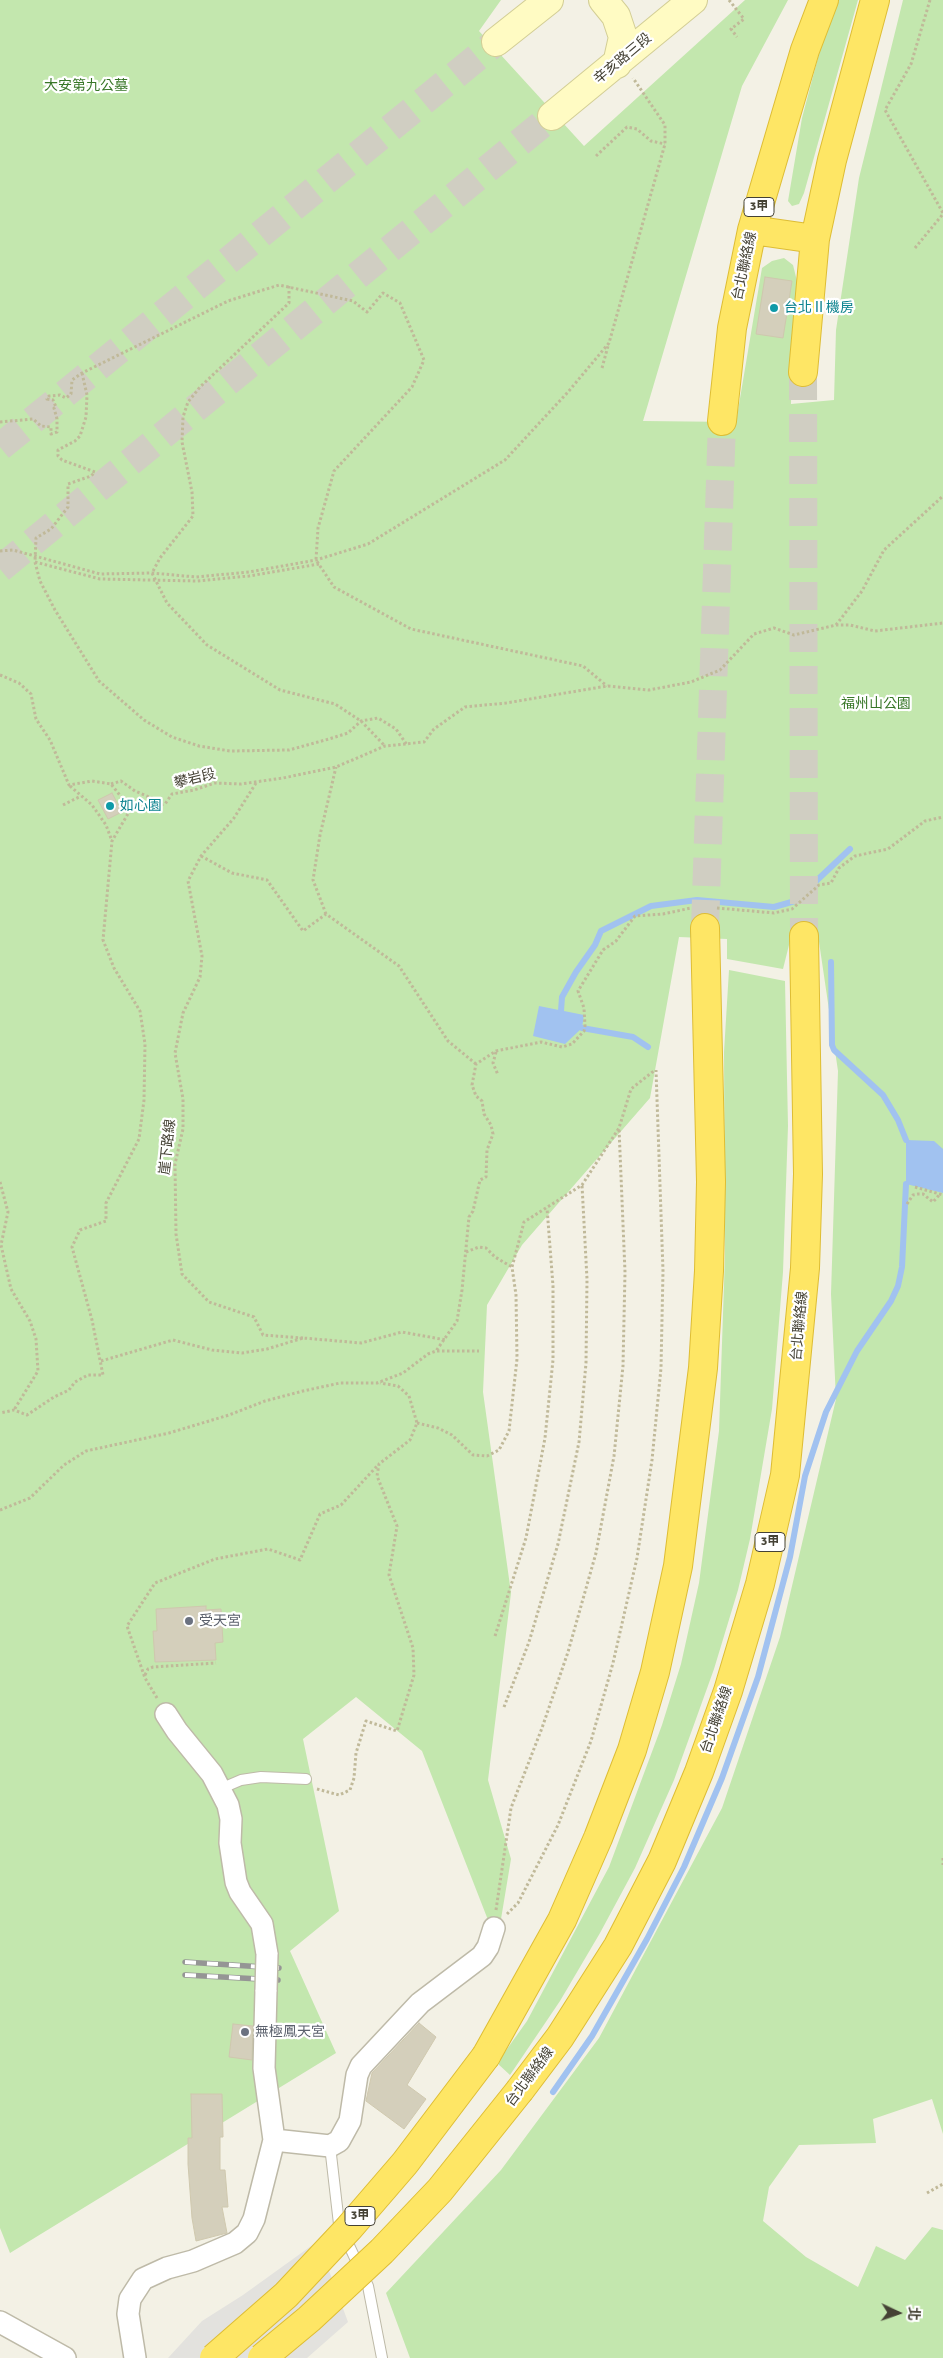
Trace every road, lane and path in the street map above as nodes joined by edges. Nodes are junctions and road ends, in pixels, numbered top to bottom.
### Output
1 (549, 0) edge
2 (603, 0) edge
3 (693, 0) edge
4 (729, 0) edge
5 (824, 0) edge
6 (876, 0) edge
7 (930, 0) edge
8 (737, 37) dead end
9 (496, 42) tunnel mouth
10 (624, 69) junction
11 (552, 116) tunnel mouth
12 (665, 144) junction
13 (596, 156) dead end
14 (943, 214) edge
15 (752, 230) junction
16 (815, 239) junction
17 (915, 248) dead end
18 (289, 286) junction
19 (609, 343) junction
20 (602, 368) dead end
21 (803, 372) tunnel mouth
22 (82, 373) junction
23 (722, 421) tunnel mouth
24 (0, 422) edge
25 (943, 496) edge
26 (0, 551) edge
27 (34, 556) junction
28 (316, 560) junction
29 (34, 562) junction
30 (319, 564) junction
31 (152, 573) junction
32 (156, 580) junction
33 (943, 623) edge
34 (836, 625) junction
35 (0, 675) edge
36 (607, 686) junction
37 (361, 721) junction
38 (407, 745) junction
39 (385, 746) junction
40 (336, 767) junction
41 (256, 782) junction
42 (111, 784) junction
43 (69, 785) junction
44 (81, 796) junction
45 (63, 805) dead end
46 (156, 806) junction
47 (154, 811) dead end
48 (943, 817) edge
49 (112, 841) junction
50 (202, 856) junction
51 (326, 914) junction
52 (703, 914) junction
53 (804, 936) tunnel mouth
54 (496, 1051) junction
55 (476, 1064) junction
56 (498, 1075) dead end
57 (619, 1128) junction
58 (0, 1182) edge
59 (582, 1185) junction
60 (915, 1188) dead end
61 (942, 1194) edge
62 (907, 1204) dead end
63 (547, 1208) junction
64 (466, 1252) junction
65 (512, 1267) junction
66 (303, 1338) junction
67 (446, 1340) junction
68 (436, 1351) junction
69 (479, 1351) dead end
70 (101, 1361) junction
71 (378, 1383) junction
72 (14, 1410) junction
73 (0, 1413) edge
74 (417, 1423) junction
75 (379, 1464) junction
76 (0, 1510) edge
77 (495, 1636) dead end
78 (216, 1663) dead end
79 (504, 1707) dead end
80 (166, 1714) dead end
81 (306, 1779) joint
82 (220, 1789) junction
83 (943, 1858) edge
84 (943, 1865) edge
85 (518, 1903) dead end
86 (494, 1928) joint
87 (274, 2140) junction
88 (330, 2146) junction
89 (943, 2184) edge
90 (927, 2194) dead end
91 (0, 2322) edge
92 (65, 2358) edge
93 (135, 2358) edge
94 (214, 2358) edge
95 (262, 2358) edge
96 (382, 2358) edge

1 - 9 main road
2 - 10 main road
3 - 10 main road, 辛亥路三段
4 - 8 path
5 - 15 highway, 台北聯絡線 / 3甲
6 - 16 highway
7 - 14 path
10 - 11 main road, 辛亥路三段
10 - 12 path
12 - 13 path
12 - 19 path
14 - 17 path
15 - 16 highway
15 - 23 highway, 台北聯絡線 / 3甲
16 - 21 highway
18 - 22 path
18 - 28 path
18 - 31 path
19 - 20 path
19 - 28 path
22 - 24 path
22 - 27 path
25 - 34 path
26 - 27 path
27 - 29 path
27 - 31 path
28 - 30 path
28 - 31 path
29 - 32 path
29 - 37 path
30 - 32 path
30 - 36 path
31 - 32 path
32 - 37 path
33 - 34 path
34 - 36 path
35 - 43 path
36 - 38 path
37 - 38 path
37 - 39 path
38 - 39 path
39 - 40 path, 攀岩段
40 - 41 path, 攀岩段
40 - 51 path
41 - 46 path, 攀岩段
41 - 50 path, 崖下路線
42 - 43 path
42 - 46 path
42 - 49 path
43 - 44 path
44 - 45 path
44 - 49 path
46 - 47 path
48 - 52 path
49 - 70 path
50 - 51 path
50 - 66 path, 崖下路線
51 - 55 path
52 - 54 path
52 - 94 highway, 3甲, bridge
53 - 95 highway, 台北聯絡線 / 3甲, bridge
54 - 55 path
54 - 56 path
55 - 64 path
57 - 59 path
57 - 85 path
57 - 86 path
58 - 72 path
59 - 63 path
59 - 79 path
60 - 61 path
61 - 62 path
63 - 65 path
63 - 77 path
64 - 65 path
64 - 67 path
65 - 74 path
66 - 67 path
66 - 70 path
67 - 68 path
68 - 69 path
68 - 71 path
70 - 72 path
71 - 74 path
71 - 76 path
72 - 73 path
74 - 75 path
75 - 78 path
75 - 81 path
80 - 82 street
81 - 82 lane
82 - 87 street, bridge
83 - 84 path
86 - 88 street
87 - 88 street
87 - 93 street
88 - 96 lane
89 - 90 path
91 - 92 street

